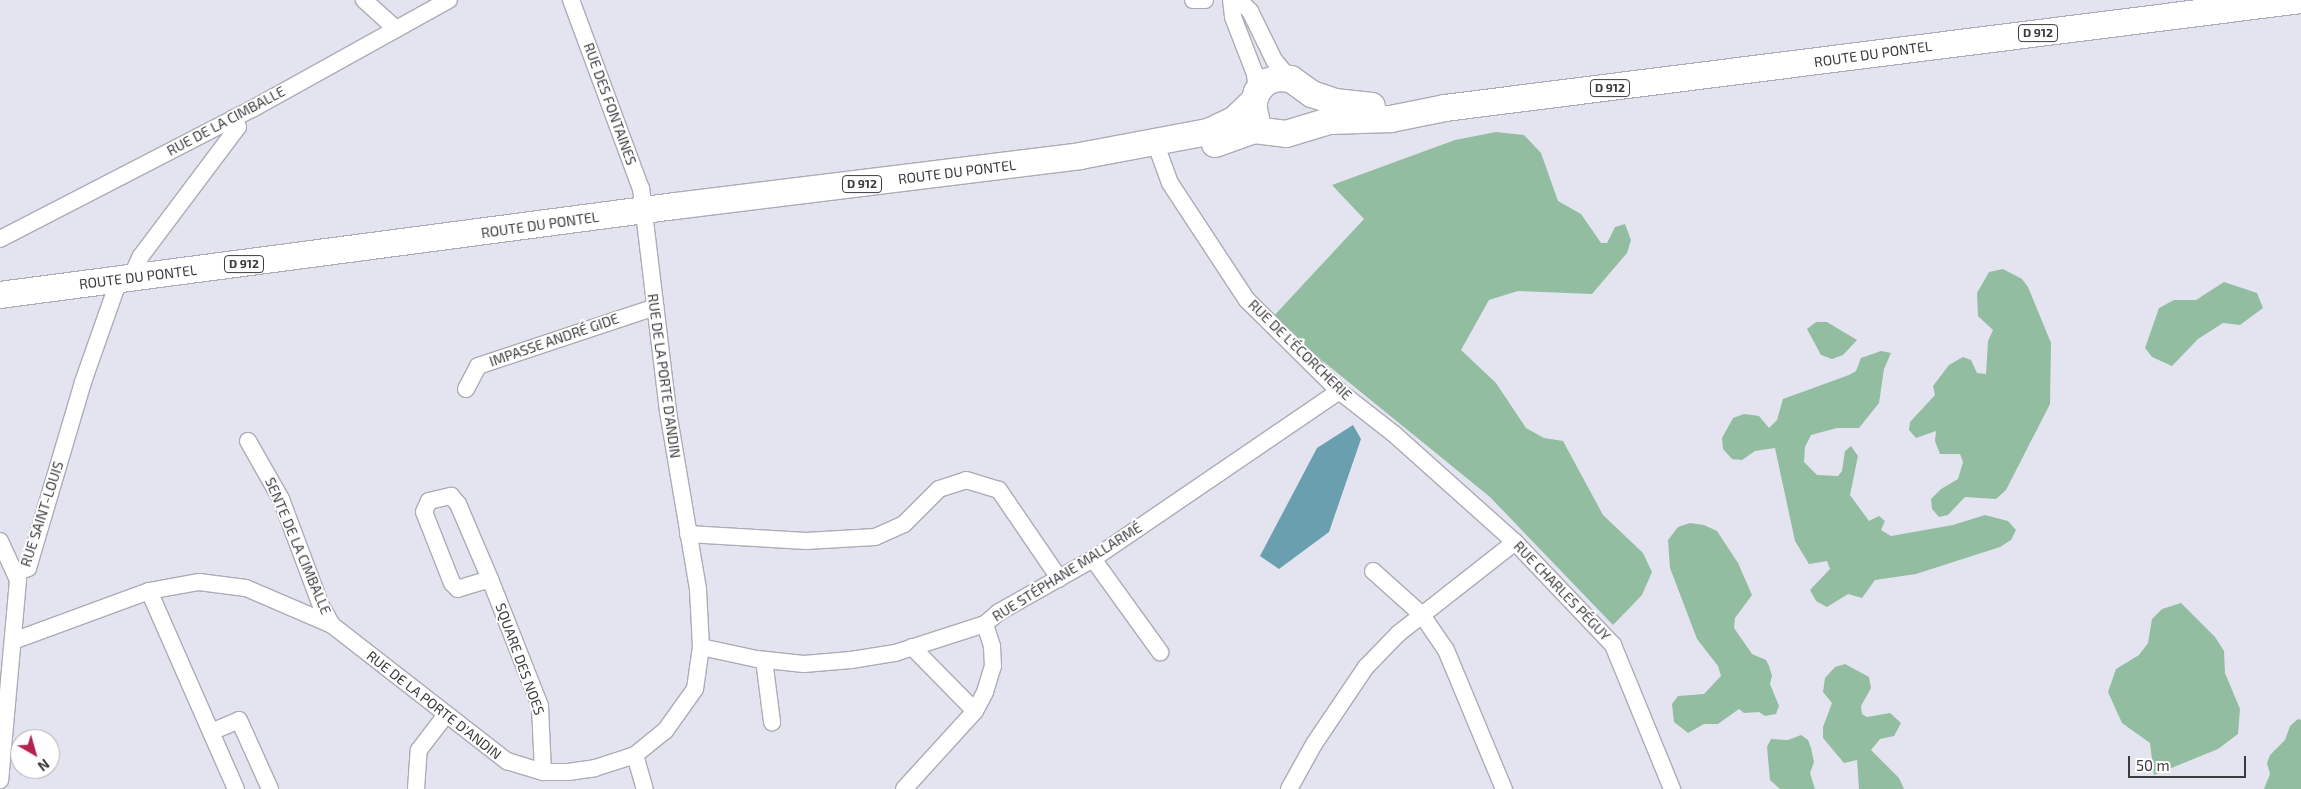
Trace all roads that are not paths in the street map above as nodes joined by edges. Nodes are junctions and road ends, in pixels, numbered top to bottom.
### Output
1 (364, 0) edge
2 (449, 0) edge
3 (571, 0) edge
4 (1193, 0) edge
5 (1205, 0) edge
6 (1231, 0) edge
7 (1239, 0) edge
8 (2301, 0) edge
9 (396, 29) junction
10 (1297, 84) junction
11 (1255, 97) junction
12 (1445, 108) junction
13 (233, 118) junction
14 (1283, 132) junction
15 (1159, 153) junction
16 (1080, 156) junction
17 (643, 210) junction
18 (0, 238) edge
19 (125, 279) junction
20 (0, 295) edge
21 (654, 307) junction
22 (466, 389) dead end
23 (1339, 390) junction
24 (1394, 434) joint
25 (248, 441) dead end
26 (688, 534) junction
27 (0, 542) edge
28 (1515, 542) junction
29 (1093, 559) junction
30 (1373, 571) dead end
31 (16, 573) junction
32 (1060, 578) junction
33 (490, 579) junction
34 (149, 591) junction
35 (1422, 614) junction
36 (985, 624) junction
37 (332, 625) junction
38 (13, 641) junction
39 (701, 647) junction
40 (912, 647) junction
41 (1160, 652) dead end
42 (764, 660) junction
43 (975, 711) junction
44 (444, 716) junction
45 (772, 722) dead end
46 (211, 732) junction
47 (635, 754) junction
48 (543, 772) junction
49 (0, 780) edge
50 (236, 789) edge
51 (270, 789) edge
52 (416, 789) edge
53 (645, 789) edge
54 (904, 789) edge
55 (1284, 789) edge
56 (1504, 789) edge
57 (1672, 789) edge

1 - 9 street
2 - 9 street, RUE DE LA CIMBALLE
3 - 17 street, RUE DES FONTAINES
4 - 5 street
6 - 11 street
7 - 10 street
8 - 12 main road, ROUTE DU PONTEL / D 912
9 - 13 street, RUE DE LA CIMBALLE
10 - 11 main road, ROUTE DU PONTEL
10 - 12 main road, ROUTE DU PONTEL / D 912
10 - 14 main road
11 - 14 main road
11 - 16 main road, ROUTE DU PONTEL / D 912
12 - 14 main road, ROUTE DU PONTEL / D 912
13 - 18 street, RUE DE LA CIMBALLE
13 - 19 street
14 - 15 main road, ROUTE DU PONTEL / D 912
15 - 16 main road, ROUTE DU PONTEL / D 912
15 - 23 street, RUE DE L'ÉCORCHERIE
16 - 17 main road, ROUTE DU PONTEL / D 912
17 - 19 main road, ROUTE DU PONTEL / D 912
17 - 21 street, RUE DE LA PORTE D'ANDIN
19 - 20 main road, ROUTE DU PONTEL / D 912
19 - 31 street, RUE SAINT-LOUIS
21 - 22 street, IMPASSE ANDRÉ GIDE
21 - 26 street, RUE DE LA PORTE D'ANDIN
23 - 24 street, RUE DE L'ÉCORCHERIE
23 - 29 street, RUE STÉPHANE MALLARMÉ
24 - 28 street, RUE CHARLES PÉGUY
25 - 37 street, SENTE DE LA CIMBALLE
26 - 32 street
26 - 39 street, RUE DE LA PORTE D'ANDIN
27 - 31 street
28 - 35 street
28 - 57 street, RUE CHARLES PÉGUY
29 - 32 street, RUE STÉPHANE MALLARMÉ
29 - 41 street
30 - 35 street
31 - 38 street, RUE SAINT-LOUIS
32 - 36 street, RUE STÉPHANE MALLARMÉ
33 - 33 street, SQUARE DES NOES
33 - 48 street, SQUARE DES NOES
34 - 37 street, RUE DE LA PORTE D'ANDIN
34 - 38 street, RUE DE LA PORTE D'ANDIN
34 - 46 street
35 - 55 street
35 - 56 street
36 - 40 street, RUE STÉPHANE MALLARMÉ
36 - 43 street
37 - 44 street, RUE DE LA PORTE D'ANDIN
38 - 49 street, RUE SAINT-LOUIS
39 - 42 street, RUE STÉPHANE MALLARMÉ
39 - 47 street, RUE DE LA PORTE D'ANDIN
40 - 42 street, RUE STÉPHANE MALLARMÉ
40 - 43 street
42 - 45 street
43 - 54 street
44 - 48 street, RUE DE LA PORTE D'ANDIN
44 - 52 street
46 - 50 street
46 - 51 street
47 - 48 street, RUE DE LA PORTE D'ANDIN
47 - 53 street

